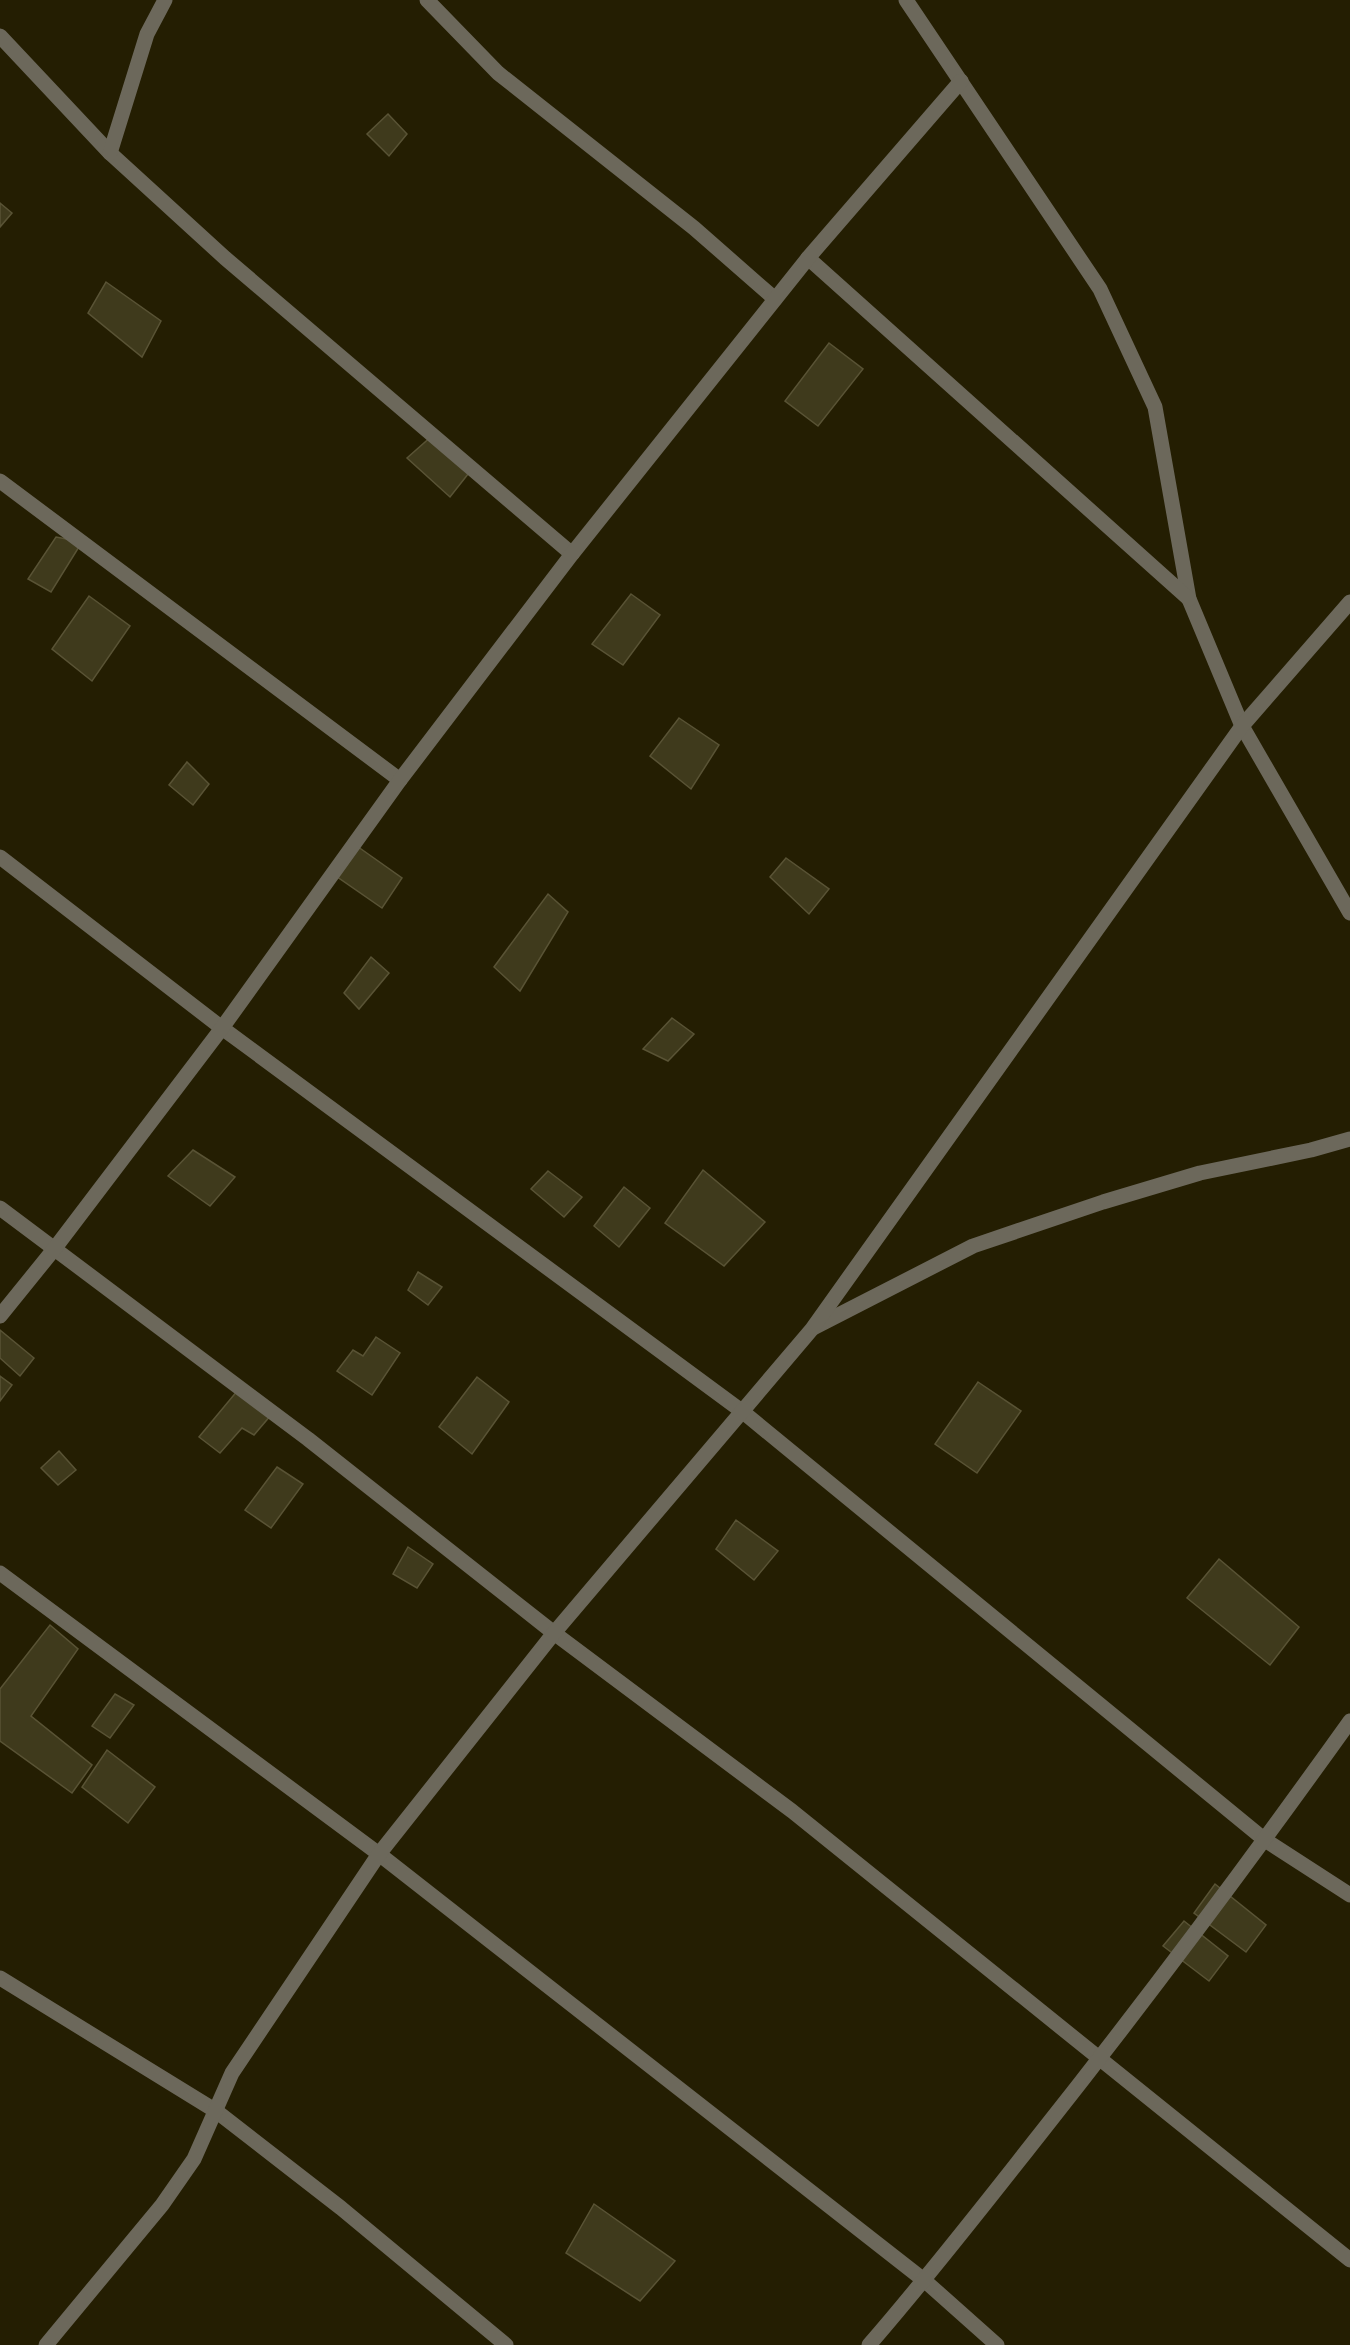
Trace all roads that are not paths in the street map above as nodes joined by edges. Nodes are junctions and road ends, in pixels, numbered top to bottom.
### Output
1 (165, 0) edge
2 (427, 0) edge
3 (906, 0) edge
4 (0, 36) edge
5 (961, 81) junction
6 (110, 153) junction
7 (808, 258) junction
8 (775, 299) junction
9 (0, 481) edge
10 (572, 554) junction
11 (1189, 599) junction
12 (1350, 602) edge
13 (1242, 726) junction
14 (400, 780) junction
15 (0, 857) edge
16 (1350, 914) edge
17 (222, 1028) junction
18 (1350, 1140) edge
19 (0, 1208) edge
20 (55, 1248) junction
21 (0, 1316) edge
22 (812, 1329) junction
23 (743, 1412) junction
24 (0, 1573) edge
25 (554, 1633) junction
26 (1350, 1721) edge
27 (1265, 1840) junction
28 (378, 1854) junction
29 (1350, 1895) edge
30 (0, 1978) edge
31 (1100, 2058) junction
32 (216, 2111) junction
33 (1350, 2260) edge
34 (924, 2281) junction
35 (46, 2345) edge
36 (506, 2345) edge
37 (869, 2345) edge
38 (997, 2345) edge

1 - 6 street
2 - 8 street
3 - 5 street
4 - 6 street
5 - 7 street
5 - 11 street
6 - 10 street
7 - 8 street
7 - 11 street
8 - 10 street
9 - 14 street
10 - 14 street
11 - 13 street
12 - 13 street
13 - 16 street
13 - 22 street
14 - 17 street
15 - 17 street
17 - 20 street
17 - 23 street
18 - 22 street
19 - 20 street
20 - 21 street
20 - 25 street
22 - 23 street
23 - 25 street
23 - 27 street
24 - 28 street
25 - 28 street
25 - 31 street
26 - 27 street
27 - 29 street
27 - 31 street
28 - 32 street
28 - 34 street
30 - 32 street
31 - 33 street
31 - 34 street
32 - 35 street
32 - 36 street
34 - 37 street
34 - 38 street

